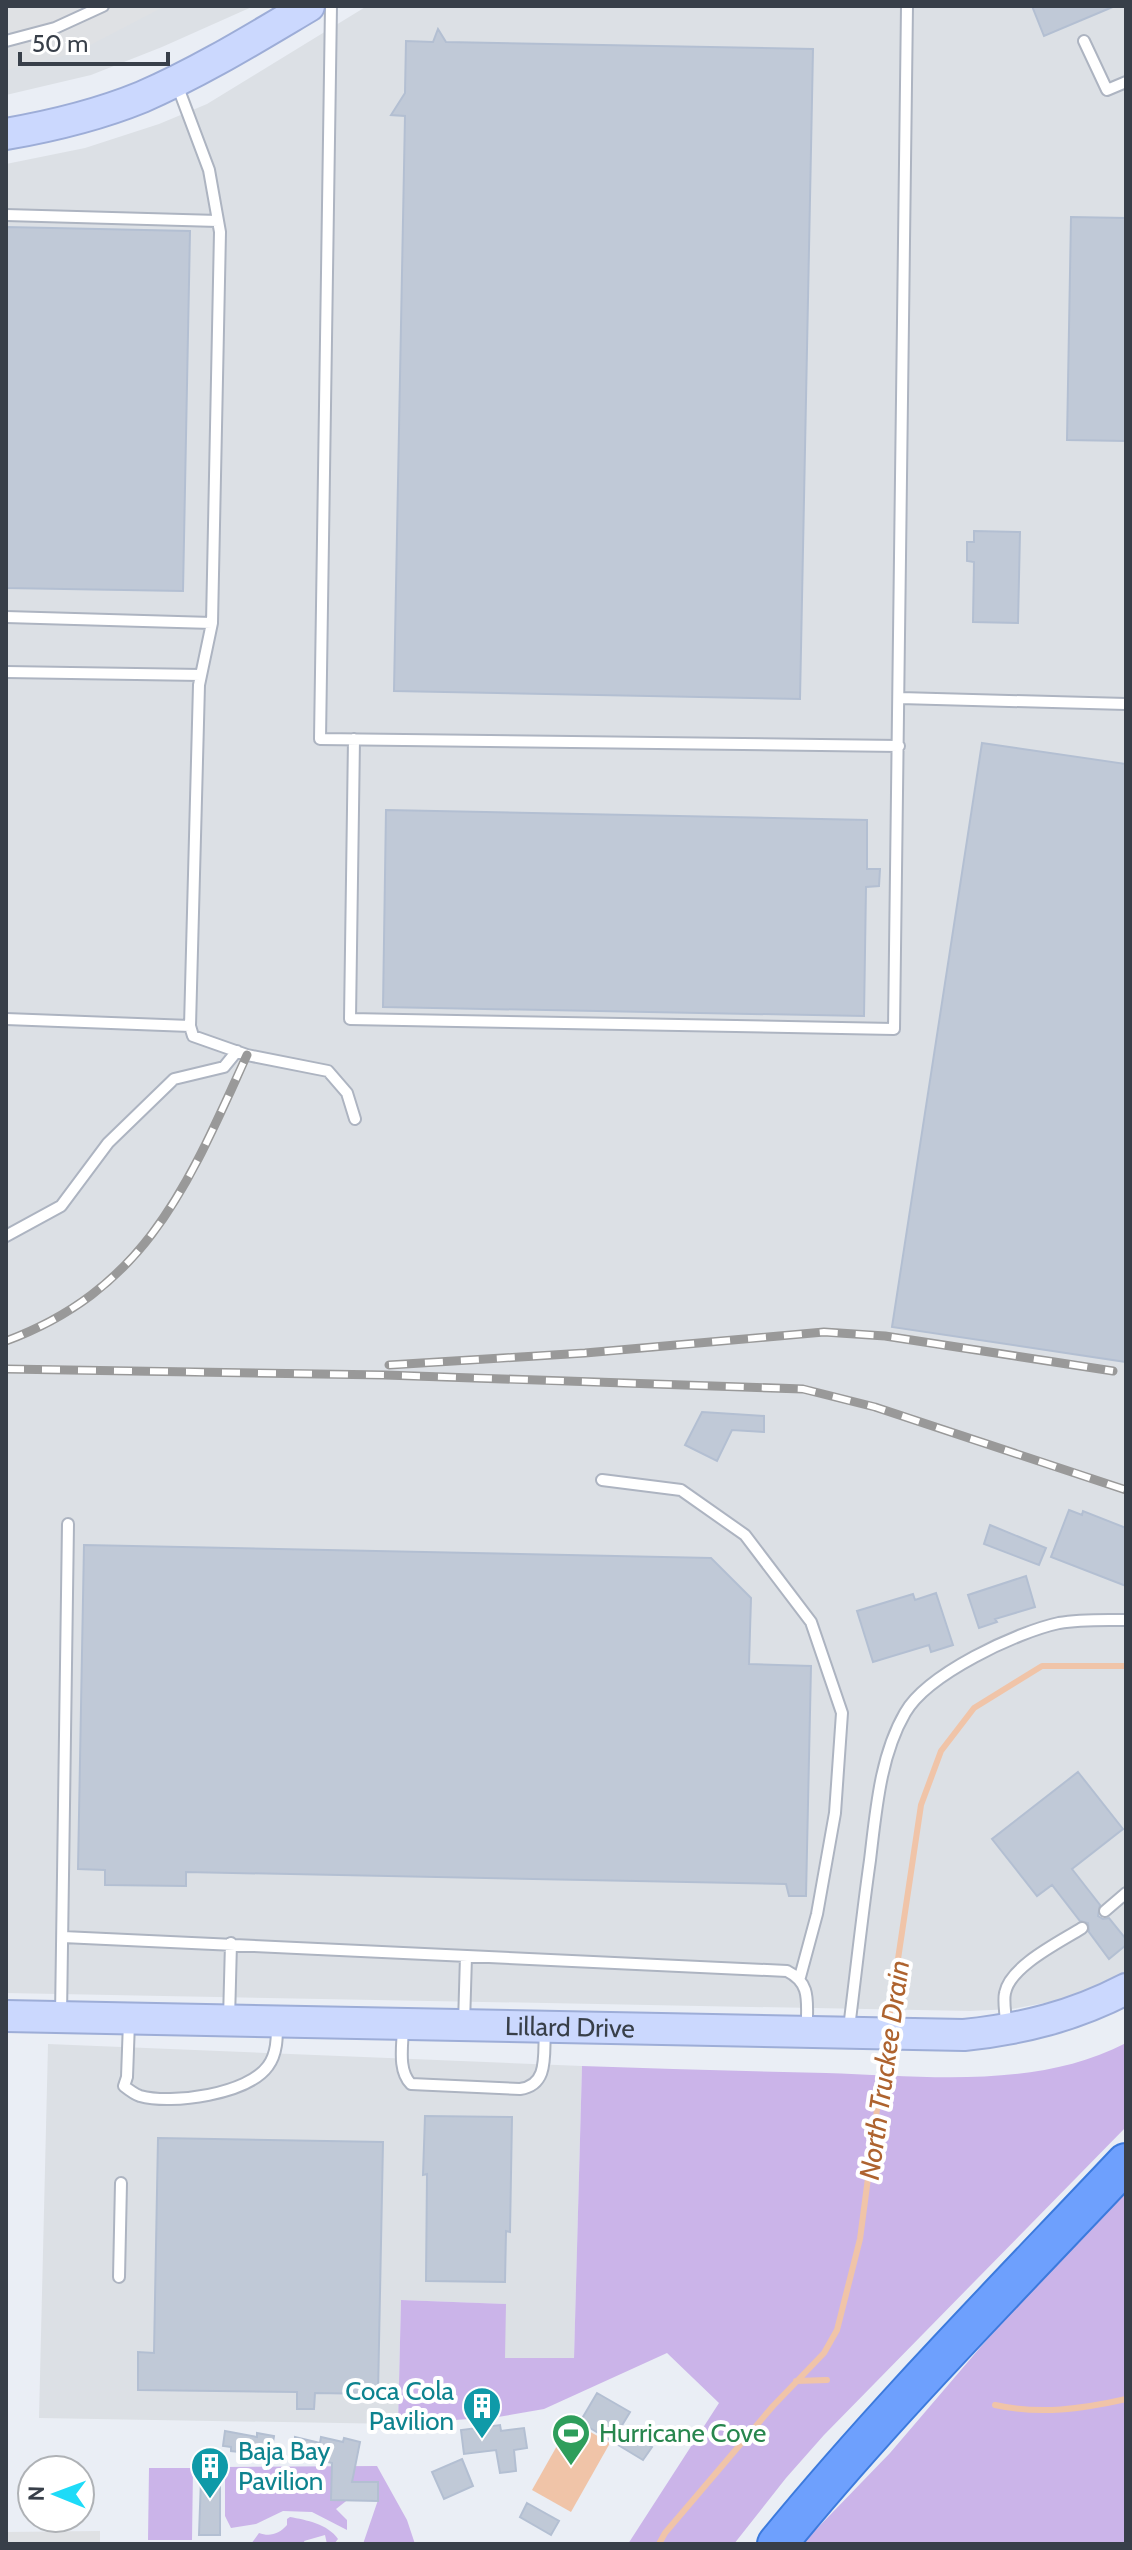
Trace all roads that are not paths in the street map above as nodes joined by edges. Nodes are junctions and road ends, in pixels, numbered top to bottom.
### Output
1 (103, 6) edge
2 (309, 6) edge
3 (331, 6) edge
4 (907, 6) edge
5 (6, 41) edge
6 (1084, 41) dead end
7 (176, 81) junction
8 (1126, 82) edge
9 (6, 134) edge
10 (6, 215) edge
11 (218, 221) junction
12 (6, 617) edge
13 (212, 623) junction
14 (6, 672) edge
15 (201, 675) junction
16 (900, 698) junction
17 (1126, 704) edge
18 (354, 739) junction
19 (899, 746) junction
20 (6, 1019) edge
21 (190, 1026) junction
22 (237, 1051) junction
23 (355, 1119) dead end
24 (6, 1236) edge
25 (602, 1480) dead end
26 (68, 1524) dead end
27 (1126, 1620) edge
28 (1126, 1893) edge
29 (1105, 1911) dead end
30 (1082, 1928) dead end
31 (63, 1937) junction
32 (231, 1943) junction
33 (466, 1956) junction
34 (800, 1977) junction
35 (1126, 1989) edge
36 (6, 2016) edge
37 (61, 2018) junction
38 (129, 2019) junction
39 (229, 2021) junction
40 (277, 2022) junction
41 (403, 2024) junction
42 (464, 2026) junction
43 (545, 2027) junction
44 (1007, 2030) junction
45 (807, 2032) junction
46 (857, 2034) junction
47 (1126, 2163) edge
48 (121, 2183) dead end
49 (119, 2277) dead end
50 (777, 2544) edge

1 - 5 lane
2 - 7 street
3 - 18 lane
4 - 16 lane
6 - 8 lane
7 - 9 street
7 - 11 lane
10 - 11 lane
11 - 13 lane
12 - 13 lane
13 - 15 lane
14 - 15 lane
15 - 21 lane
16 - 17 lane
16 - 19 lane
18 - 19 lane
18 - 19 lane
20 - 21 lane
21 - 22 lane
22 - 23 lane
22 - 24 lane
25 - 34 lane
26 - 31 lane
27 - 46 lane
28 - 29 lane
30 - 44 lane
31 - 32 lane
31 - 37 lane
32 - 33 lane
32 - 39 lane
33 - 34 lane
33 - 42 lane
34 - 45 lane
35 - 44 street, Lillard Drive
36 - 37 street, Lillard Drive
37 - 38 street, Lillard Drive
38 - 39 street, Lillard Drive
38 - 40 lane
39 - 40 street, Lillard Drive
40 - 41 street, Lillard Drive
41 - 42 street, Lillard Drive
41 - 43 lane
42 - 43 street, Lillard Drive
43 - 45 street, Lillard Drive
44 - 46 street, Lillard Drive
45 - 46 street, Lillard Drive
47 - 50 highway
48 - 49 lane

